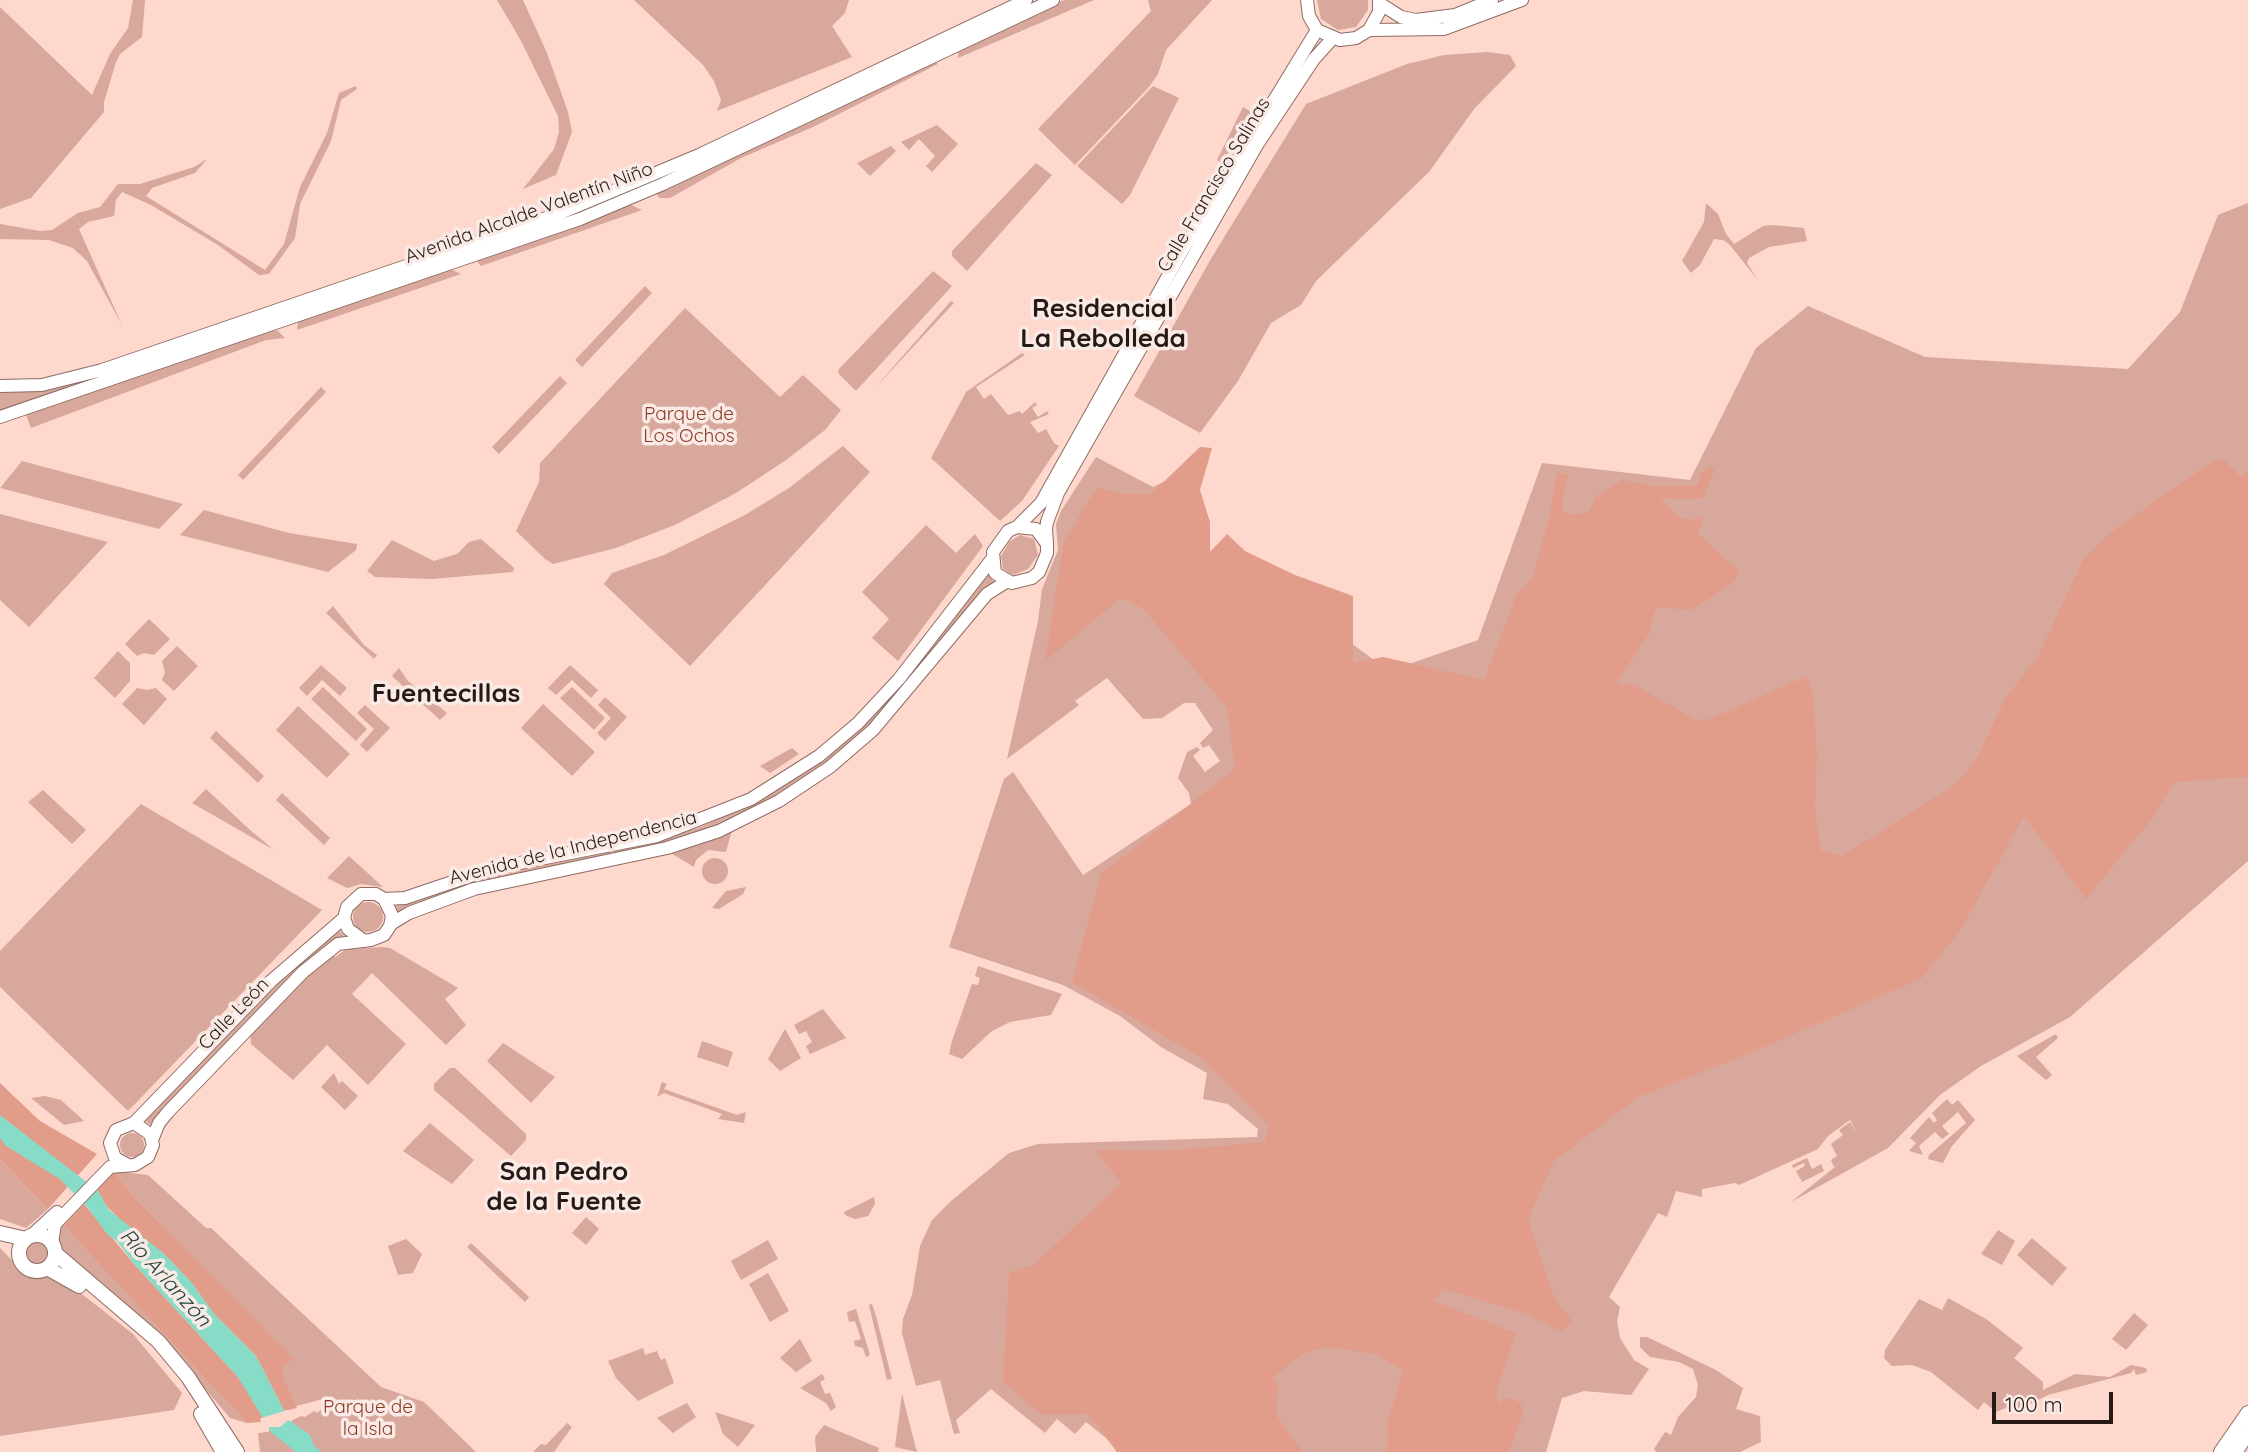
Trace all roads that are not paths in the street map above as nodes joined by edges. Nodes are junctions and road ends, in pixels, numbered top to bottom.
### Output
1 (1026, 0) edge
2 (1053, 0) edge
3 (1306, 0) edge
4 (1492, 0) edge
5 (1522, 0) edge
6 (1379, 1) edge
7 (1317, 30) junction
8 (1369, 30) junction
9 (1332, 39) junction
10 (0, 386) edge
11 (0, 417) edge
12 (1017, 527) junction
13 (1047, 544) junction
14 (992, 559) junction
15 (1006, 582) junction
16 (384, 899) junction
17 (344, 918) junction
18 (391, 923) junction
19 (363, 940) junction
20 (134, 1124) junction
21 (152, 1140) junction
22 (111, 1149) junction
23 (107, 1164) junction
24 (128, 1166) junction
25 (57, 1217) junction
26 (0, 1233) edge
27 (28, 1237) junction
28 (0, 1243) edge
29 (53, 1248) junction
30 (18, 1255) junction
31 (47, 1268) junction
32 (2247, 1415) edge
33 (2248, 1433) edge
34 (223, 1452) edge
35 (237, 1452) edge
36 (2221, 1452) edge
37 (2235, 1452) edge

1 - 10 main road, Avenida Alcalde Valentín Niño
2 - 11 main road, Avenida Alcalde Valentín Niño
3 - 7 main road
4 - 6 main road
5 - 8 main road
6 - 8 main road
7 - 9 main road
7 - 12 main road, Calle Francisco Salinas
8 - 9 main road
9 - 13 main road, Calle Francisco Salinas
12 - 13 main road
12 - 14 main road
13 - 15 main road
14 - 15 main road
14 - 16 main road, Avenida de la Independencia
15 - 18 main road, Avenida de la Independencia
16 - 17 main road
16 - 18 main road
17 - 19 main road
17 - 20 main road, Calle León
18 - 19 main road
19 - 21 main road, Calle León
20 - 21 main road
20 - 22 main road
21 - 24 main road
22 - 23 main road
22 - 24 main road
23 - 24 main road
23 - 25 main road
25 - 27 main road
25 - 29 main road
26 - 27 main road
27 - 29 main road
27 - 30 main road
28 - 30 main road
29 - 31 main road
29 - 35 main road
30 - 31 main road
31 - 34 main road
32 - 36 main road
33 - 37 main road

